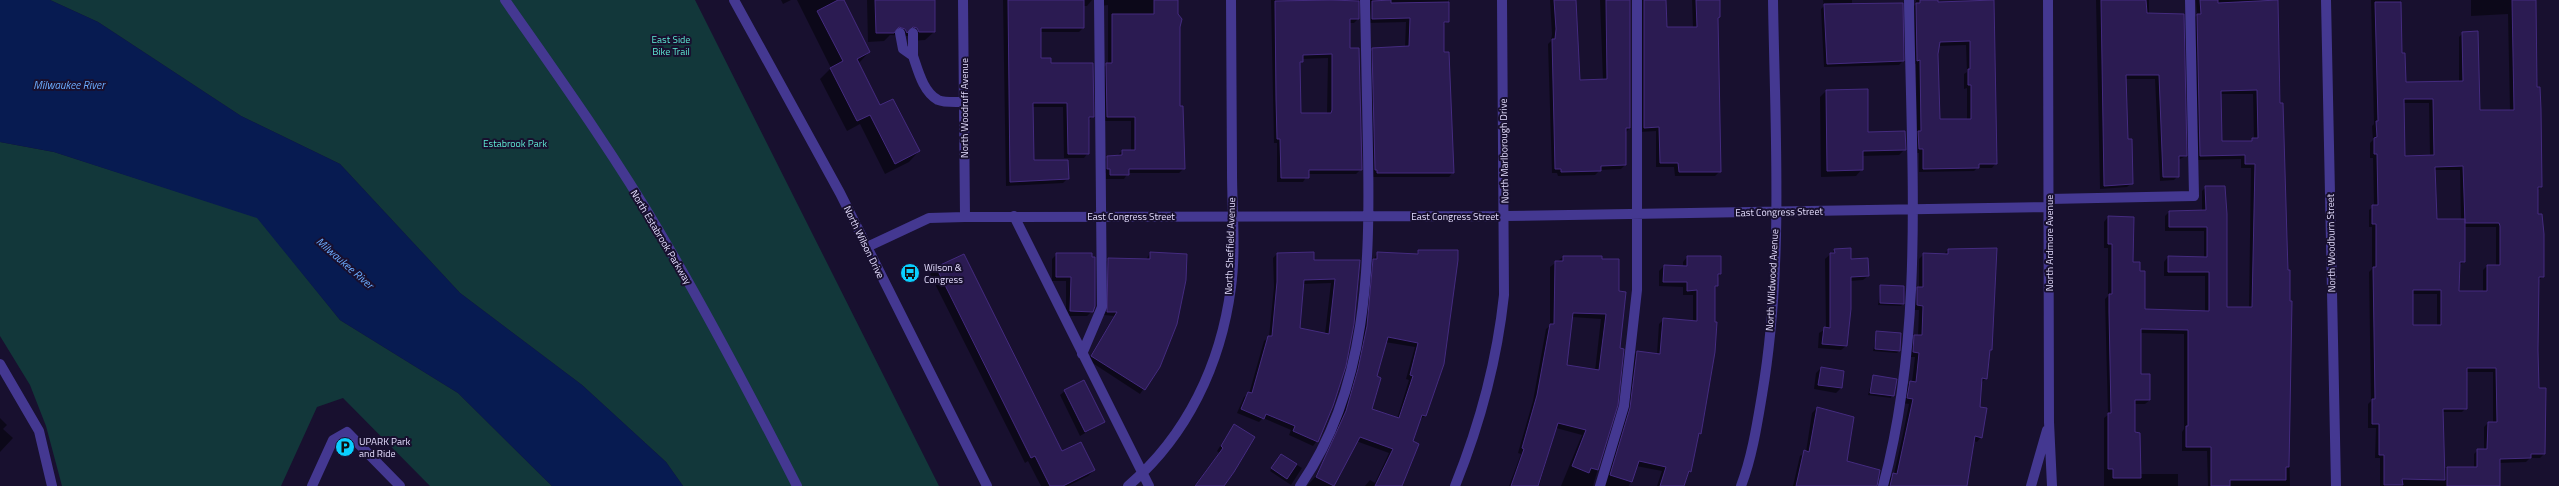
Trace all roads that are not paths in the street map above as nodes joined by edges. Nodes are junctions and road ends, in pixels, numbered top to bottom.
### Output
1 (505, 0) edge
2 (734, 0) edge
3 (963, 0) edge
4 (1099, 0) edge
5 (1231, 0) edge
6 (1365, 0) edge
7 (1502, 0) edge
8 (1637, 0) edge
9 (1773, 0) edge
10 (1909, 0) edge
11 (2048, 0) edge
12 (2190, 0) edge
13 (2326, 0) edge
14 (900, 33) dead end
15 (913, 33) dead end
16 (913, 56) junction
17 (964, 102) junction
18 (2049, 203) junction
19 (1912, 209) junction
20 (1776, 212) junction
21 (1638, 214) junction
22 (1014, 216) junction
23 (1101, 216) junction
24 (1232, 216) junction
25 (1368, 216) junction
26 (1505, 216) junction
27 (965, 217) junction
28 (867, 248) junction
29 (1082, 354) junction
30 (0, 364) edge
31 (2049, 422) junction
32 (1142, 474) junction
33 (52, 486) edge
34 (312, 486) edge
35 (400, 486) edge
36 (797, 486) edge
37 (987, 486) edge
38 (1128, 486) edge
39 (1149, 486) edge
40 (1300, 486) edge
41 (1455, 486) edge
42 (1600, 486) edge
43 (1741, 486) edge
44 (1884, 486) edge
45 (2030, 486) edge
46 (2052, 486) edge
47 (2336, 486) edge

1 - 36 street, North Estabrook Parkway
2 - 28 street, North Wilson Drive
3 - 17 street, North Woodruff Avenue
4 - 23 street
5 - 24 street, North Sheffield Avenue
6 - 25 street
7 - 26 street, North Marlborough Drive
8 - 21 street
9 - 20 street, North Wildwood Avenue
10 - 19 street
11 - 18 street, North Ardmore Avenue
12 - 18 street, East Congress Street
13 - 47 street, North Woodburn Street
14 - 16 street
15 - 16 street
16 - 17 street
17 - 27 street, North Woodruff Avenue
18 - 19 street, East Congress Street
18 - 31 street, North Ardmore Avenue
19 - 20 street, East Congress Street
19 - 44 street
20 - 21 street, East Congress Street
20 - 43 street, North Wildwood Avenue
21 - 26 street, East Congress Street
21 - 42 street
22 - 23 street, East Congress Street
22 - 27 street, East Congress Street
22 - 29 street
23 - 24 street, East Congress Street
23 - 29 street
24 - 25 street, East Congress Street
24 - 32 street, North Sheffield Avenue
25 - 26 street, East Congress Street
25 - 40 street
26 - 41 street, North Marlborough Drive
27 - 28 street, East Congress Street
28 - 37 street, North Wilson Drive
29 - 32 street
30 - 33 street
31 - 45 street
31 - 46 street, North Ardmore Avenue
32 - 38 street, North Sheffield Avenue
32 - 39 street
34 - 35 street

